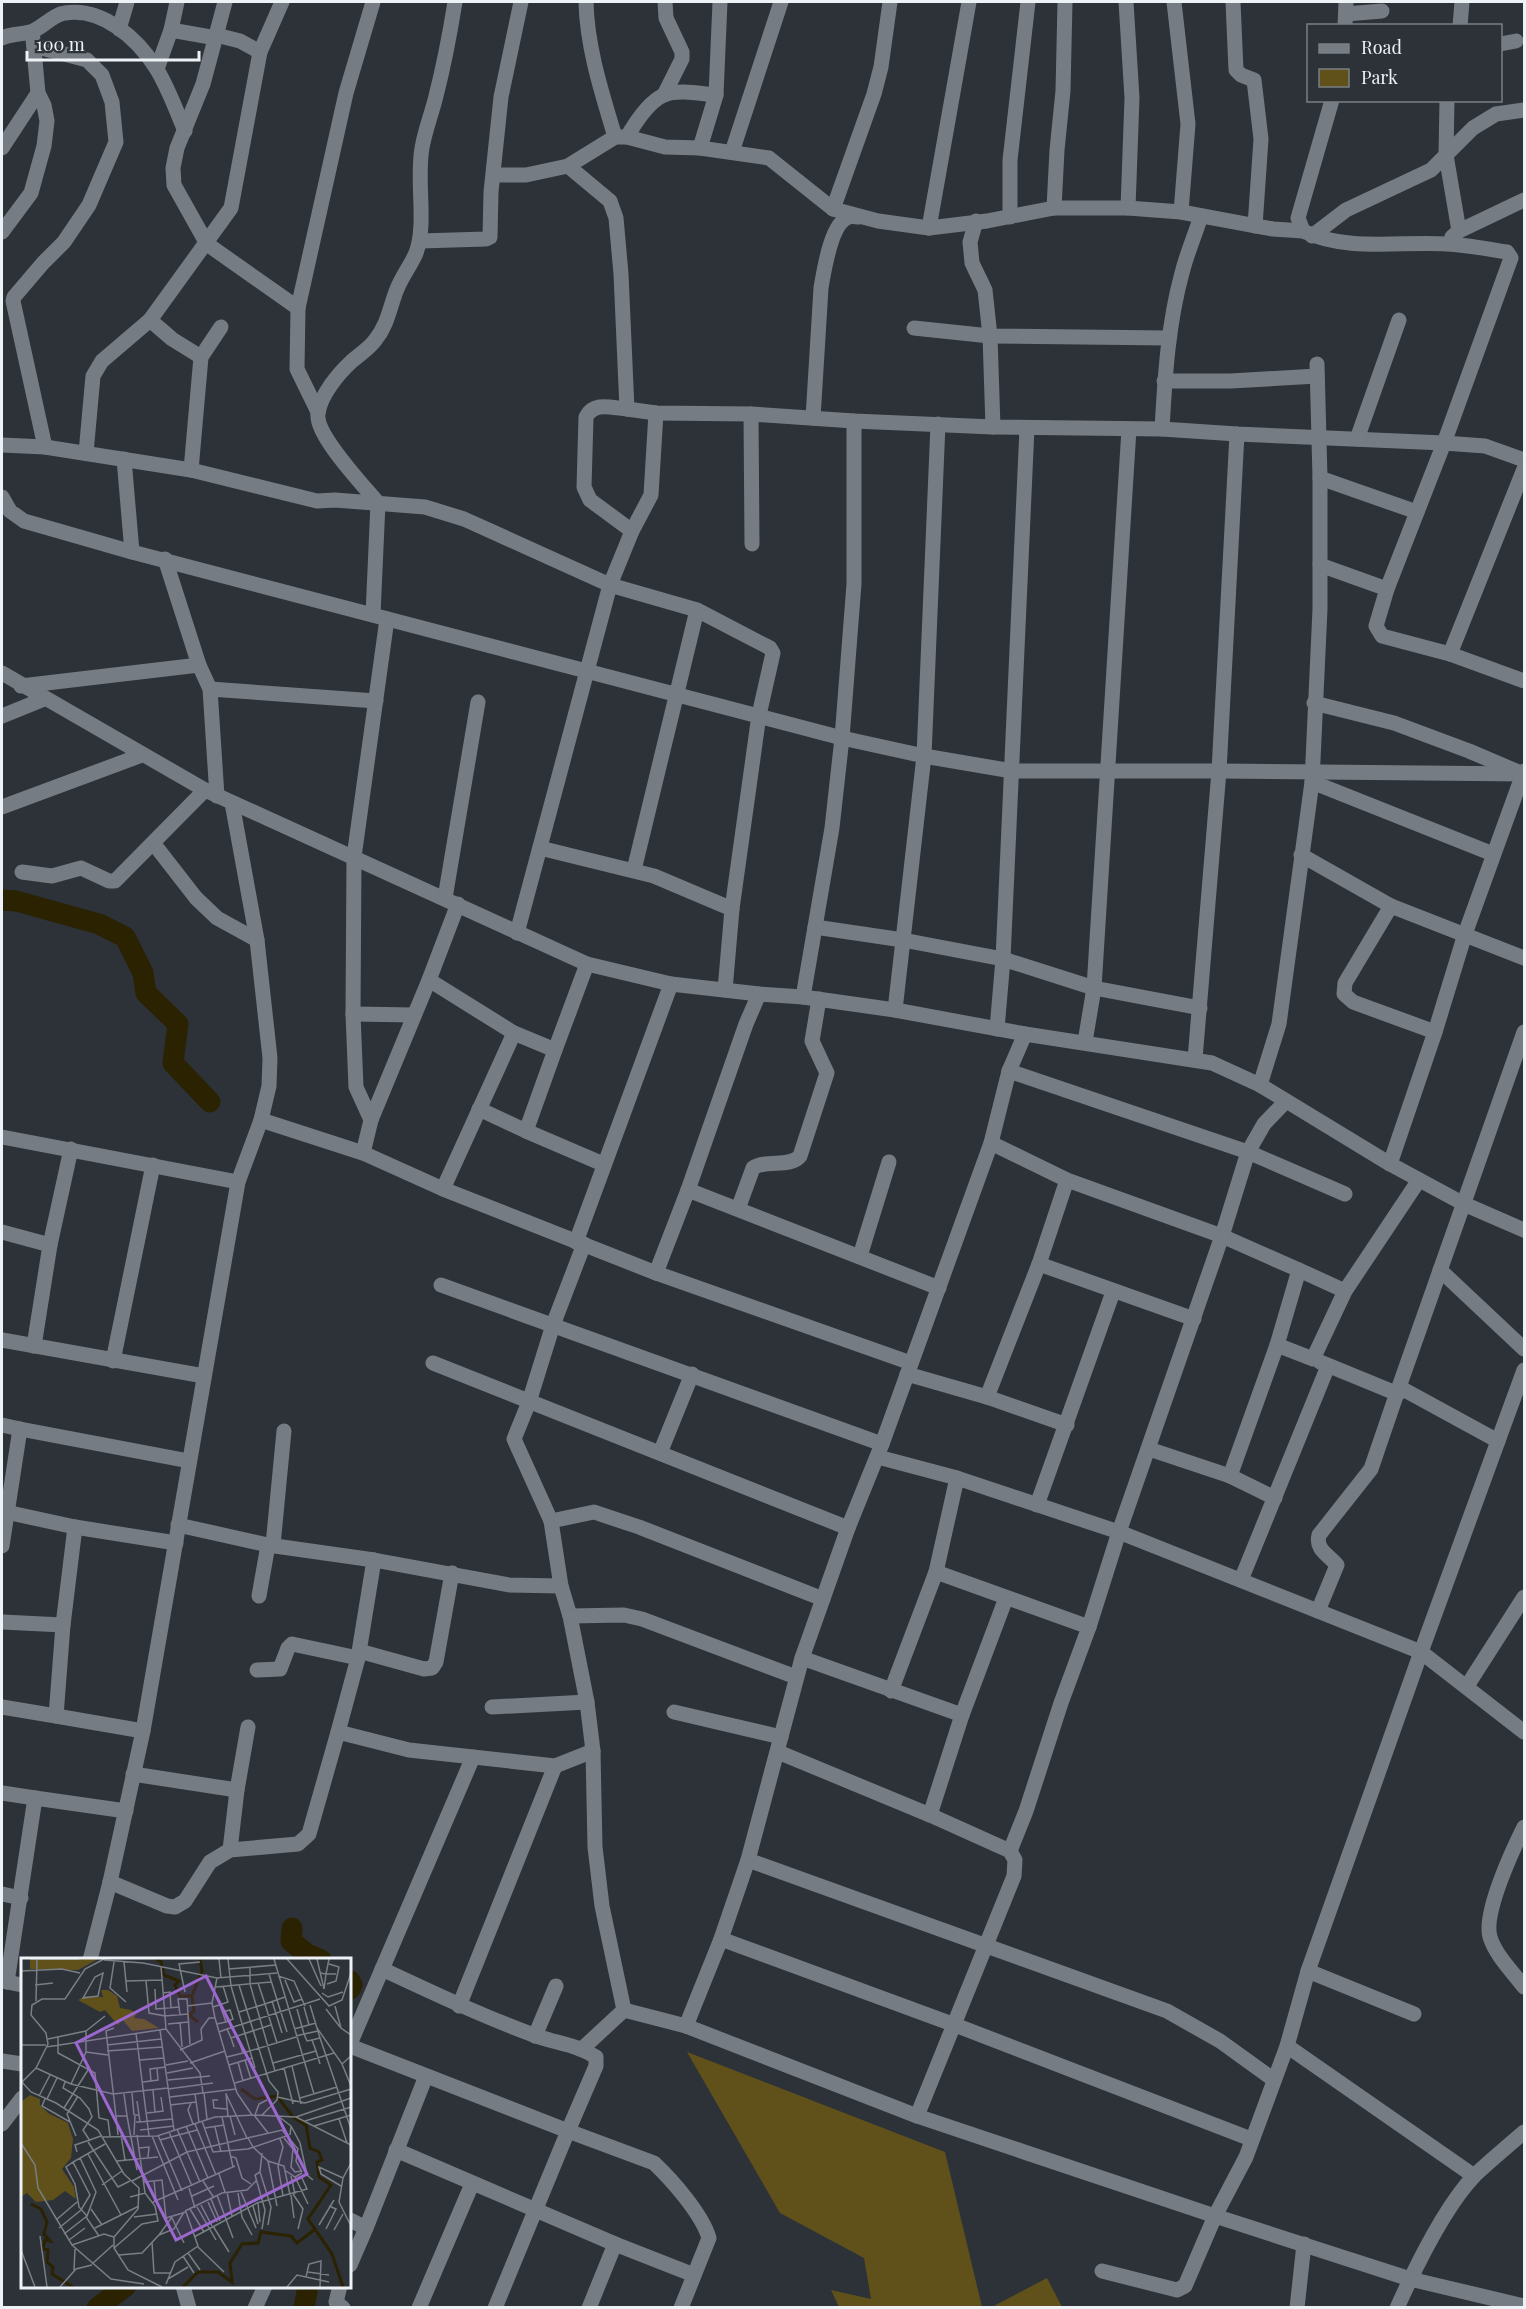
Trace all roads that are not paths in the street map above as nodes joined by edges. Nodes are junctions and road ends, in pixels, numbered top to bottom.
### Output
1 (127, 2) edge
2 (177, 2) edge
3 (225, 2) edge
4 (282, 2) edge
5 (373, 2) edge
6 (455, 2) edge
7 (521, 2) edge
8 (586, 2) edge
9 (665, 2) edge
10 (720, 2) edge
11 (781, 2) edge
12 (890, 2) edge
13 (969, 2) edge
14 (1028, 2) edge
15 (1065, 2) edge
16 (1126, 2) edge
17 (1174, 2) edge
18 (1233, 2) edge
19 (1462, 2) edge
20 (63, 7) edge
21 (1382, 11) dead end
22 (1346, 14) edge
23 (1460, 24) edge
24 (119, 29) junction
25 (171, 30) junction
26 (216, 36) junction
27 (2, 38) edge
28 (33, 39) junction
29 (260, 52) junction
30 (157, 69) junction
31 (38, 93) junction
32 (664, 95) junction
33 (716, 95) junction
34 (1331, 102) edge
35 (1447, 102) edge
36 (1524, 110) edge
37 (185, 131) junction
38 (621, 137) junction
39 (2, 148) edge
40 (700, 148) junction
41 (732, 152) junction
42 (1446, 155) junction
43 (568, 166) junction
44 (494, 175) junction
45 (1524, 200) edge
46 (1054, 208) junction
47 (1128, 208) junction
48 (833, 209) junction
49 (1181, 212) junction
50 (1201, 216) junction
51 (864, 217) junction
52 (1010, 217) junction
53 (976, 221) junction
54 (1255, 226) junction
55 (929, 228) junction
56 (1459, 231) junction
57 (2, 232) edge
58 (1307, 234) junction
59 (420, 241) junction
60 (207, 244) junction
61 (1446, 244) junction
62 (8, 294) edge
63 (298, 308) junction
64 (150, 320) junction
65 (1399, 320) dead end
66 (221, 327) dead end
67 (914, 328) dead end
68 (990, 336) junction
69 (1168, 338) junction
70 (201, 357) junction
71 (1164, 381) junction
72 (627, 409) junction
73 (318, 412) junction
74 (656, 412) junction
75 (751, 414) junction
76 (813, 417) junction
77 (854, 421) junction
78 (938, 424) junction
79 (993, 427) junction
80 (1027, 428) junction
81 (1129, 429) junction
82 (1162, 429) junction
83 (1237, 434) junction
84 (1320, 438) junction
85 (1357, 439) junction
86 (1444, 443) junction
87 (2, 445) edge
88 (45, 447) junction
89 (86, 453) junction
90 (124, 459) junction
91 (1524, 460) edge
92 (1524, 469) edge
93 (191, 470) junction
94 (1320, 478) junction
95 (2, 497) edge
96 (378, 503) junction
97 (1417, 512) junction
98 (632, 531) junction
99 (752, 544) dead end
100 (132, 552) junction
101 (165, 560) junction
102 (1320, 565) junction
103 (610, 585) junction
104 (1387, 589) junction
105 (697, 610) junction
106 (380, 617) junction
107 (1450, 654) junction
108 (199, 665) junction
109 (587, 670) junction
110 (2, 674) edge
111 (1524, 681) edge
112 (21, 686) junction
113 (210, 689) junction
114 (675, 693) junction
115 (44, 699) junction
116 (376, 701) junction
117 (478, 702) dead end
118 (1314, 703) junction
119 (759, 715) junction
120 (2, 716) edge
121 (842, 738) junction
122 (142, 755) junction
123 (924, 756) junction
124 (1012, 771) junction
125 (1108, 771) junction
126 (1219, 771) junction
127 (1524, 773) edge
128 (1312, 777) junction
129 (211, 793) junction
130 (232, 803) junction
131 (2, 807) edge
132 (154, 844) junction
133 (540, 849) junction
134 (1493, 854) junction
135 (1300, 855) junction
136 (354, 857) junction
137 (634, 870) junction
138 (22, 872) dead end
139 (451, 901) junction
140 (1390, 906) junction
141 (732, 909) junction
142 (815, 927) junction
143 (518, 933) junction
144 (1465, 934) junction
145 (257, 940) junction
146 (903, 940) junction
147 (1524, 958) edge
148 (1003, 959) junction
149 (587, 964) junction
150 (429, 980) junction
151 (671, 984) junction
152 (1094, 988) junction
153 (725, 990) junction
154 (759, 994) junction
155 (803, 997) junction
156 (819, 999) junction
157 (1200, 1008) junction
158 (895, 1010) junction
159 (353, 1014) junction
160 (414, 1015) junction
161 (997, 1029) junction
162 (1435, 1032) junction
163 (1524, 1032) edge
164 (514, 1033) junction
165 (1024, 1034) junction
166 (1085, 1042) junction
167 (555, 1050) junction
168 (1195, 1059) junction
169 (1009, 1071) junction
170 (1260, 1085) junction
171 (1286, 1101) junction
172 (479, 1109) junction
173 (261, 1120) junction
174 (371, 1120) junction
175 (526, 1131) junction
176 (2, 1137) edge
177 (991, 1143) junction
178 (71, 1149) junction
179 (1248, 1152) junction
180 (363, 1153) junction
181 (889, 1162) dead end
182 (603, 1164) junction
183 (1390, 1164) junction
184 (153, 1165) junction
185 (1067, 1180) junction
186 (1419, 1180) junction
187 (238, 1182) junction
188 (443, 1189) junction
189 (688, 1190) junction
190 (1345, 1194) dead end
191 (1464, 1204) junction
192 (738, 1209) junction
193 (1524, 1230) edge
194 (2, 1232) edge
195 (1222, 1236) junction
196 (580, 1243) junction
197 (50, 1245) junction
198 (860, 1256) junction
199 (1039, 1264) junction
200 (1299, 1270) junction
201 (1440, 1270) junction
202 (656, 1273) junction
203 (441, 1285) dead end
204 (939, 1288) junction
205 (1113, 1292) junction
206 (1345, 1292) junction
207 (1194, 1319) junction
208 (552, 1325) junction
209 (2, 1340) edge
210 (1277, 1345) junction
211 (34, 1346) junction
212 (1524, 1349) edge
213 (1313, 1359) junction
214 (112, 1361) junction
215 (433, 1363) dead end
216 (1328, 1366) junction
217 (909, 1368) junction
218 (1524, 1370) edge
219 (692, 1374) junction
220 (204, 1376) junction
221 (1399, 1390) junction
222 (987, 1397) junction
223 (529, 1402) junction
224 (2, 1425) edge
225 (1067, 1425) junction
226 (20, 1428) junction
227 (284, 1431) dead end
228 (1498, 1441) junction
229 (1149, 1449) junction
230 (880, 1450) junction
231 (660, 1453) junction
232 (189, 1461) junction
233 (1230, 1476) junction
234 (957, 1478) junction
235 (1275, 1498) junction
236 (1037, 1505) junction
237 (6, 1512) junction
238 (551, 1521) junction
239 (178, 1526) junction
240 (75, 1527) junction
241 (848, 1528) junction
242 (1119, 1532) junction
243 (176, 1543) junction
244 (270, 1545) junction
245 (2, 1546) edge
246 (374, 1560) junction
247 (936, 1572) junction
248 (452, 1573) junction
249 (1241, 1580) junction
250 (561, 1586) junction
251 (259, 1596) dead end
252 (1006, 1598) junction
253 (1524, 1598) edge
254 (823, 1599) junction
255 (1318, 1611) junction
256 (570, 1616) junction
257 (2, 1622) edge
258 (63, 1625) junction
259 (1089, 1627) junction
260 (1420, 1652) junction
261 (358, 1655) junction
262 (802, 1658) junction
263 (257, 1670) dead end
264 (796, 1677) junction
265 (1467, 1686) junction
266 (891, 1691) junction
267 (587, 1702) junction
268 (2, 1707) edge
269 (492, 1707) dead end
270 (674, 1712) dead end
271 (962, 1715) junction
272 (56, 1716) junction
273 (248, 1727) dead end
274 (143, 1731) junction
275 (338, 1732) junction
276 (1524, 1732) edge
277 (779, 1744) junction
278 (593, 1751) junction
279 (473, 1757) junction
280 (555, 1766) junction
281 (133, 1774) junction
282 (237, 1790) junction
283 (2, 1793) edge
284 (35, 1798) junction
285 (126, 1811) junction
286 (930, 1815) junction
287 (1524, 1827) edge
288 (230, 1850) junction
289 (1010, 1851) junction
290 (748, 1860) junction
291 (110, 1882) junction
292 (2, 1894) edge
293 (21, 1898) junction
294 (721, 1939) junction
295 (986, 1947) junction
296 (90, 1958) edge
297 (382, 1969) junction
298 (1308, 1971) junction
299 (4, 1981) edge
300 (21, 1985) edge
301 (556, 1986) dead end
302 (1524, 1987) edge
303 (459, 2006) junction
304 (624, 2010) junction
305 (1414, 2014) dead end
306 (955, 2025) junction
307 (686, 2026) junction
308 (535, 2036) junction
309 (351, 2043) edge
310 (351, 2045) edge
311 (1287, 2046) junction
312 (583, 2048) junction
313 (2, 2061) edge
314 (21, 2064) edge
315 (426, 2076) junction
316 (1274, 2080) junction
317 (21, 2099) edge
318 (917, 2115) junction
319 (2, 2124) edge
320 (568, 2131) junction
321 (1524, 2132) edge
322 (1251, 2139) junction
323 (396, 2150) junction
324 (1474, 2176) junction
325 (472, 2184) junction
326 (536, 2209) junction
327 (1215, 2216) junction
328 (351, 2220) edge
329 (366, 2228) junction
330 (615, 2244) junction
331 (1304, 2244) junction
332 (351, 2263) edge
333 (1102, 2271) dead end
334 (694, 2275) junction
335 (1410, 2280) junction
336 (184, 2288) edge
337 (264, 2288) edge
338 (340, 2288) edge
339 (1524, 2306) edge
340 (189, 2307) edge
341 (255, 2307) edge
342 (343, 2307) edge
343 (419, 2307) edge
344 (495, 2307) edge
345 (589, 2307) edge
346 (681, 2307) edge
347 (1297, 2307) edge
348 (1397, 2307) edge

1 - 24 street
2 - 25 street
3 - 26 street
4 - 29 street
5 - 63 street
6 - 59 street
7 - 44 street
8 - 38 street
9 - 32 street
10 - 33 street
11 - 41 street
12 - 48 street
13 - 55 street
14 - 52 street
15 - 46 street
16 - 47 street
17 - 49 street
18 - 54 street
19 - 23 street
20 - 24 street
20 - 28 street
21 - 22 street
24 - 30 street
25 - 26 street
25 - 30 street
26 - 29 street
26 - 37 street
27 - 28 street
28 - 31 street
28 - 62 street
29 - 60 street
30 - 37 street
31 - 39 street
31 - 57 street
32 - 33 street
32 - 38 street
33 - 40 street
34 - 58 street
35 - 42 street
36 - 42 street
37 - 60 street
38 - 40 street
38 - 43 street
40 - 41 street
41 - 48 street
42 - 56 street
42 - 58 street
43 - 44 street
43 - 72 street
44 - 59 street
45 - 56 street
46 - 47 street
46 - 52 street
47 - 49 street
48 - 51 street
49 - 50 street
50 - 54 street
50 - 69 street
51 - 55 street
51 - 76 street
52 - 53 street
53 - 55 street
53 - 68 street
54 - 58 street
56 - 61 street
58 - 61 street
59 - 73 street
60 - 63 street
60 - 64 street
61 - 86 street
62 - 88 street
63 - 73 street
64 - 70 street
64 - 89 street
65 - 85 street
66 - 70 street
67 - 68 street
68 - 69 street
68 - 79 street
69 - 71 street
70 - 93 street
71 - 82 street
71 - 84 street
72 - 74 street
72 - 98 street
73 - 96 street
74 - 75 street
74 - 98 street
75 - 76 street
75 - 99 street
76 - 77 street
77 - 78 street
77 - 121 street
78 - 79 street
78 - 123 street
79 - 80 street
80 - 81 street
80 - 124 street
81 - 82 street
81 - 125 street
82 - 83 street
83 - 84 street
83 - 126 street
84 - 85 street
84 - 94 street
85 - 86 street
86 - 91 street
86 - 97 street
87 - 88 street
88 - 89 street
89 - 90 street
90 - 93 street
90 - 100 street
92 - 107 street
93 - 96 street
94 - 97 street
94 - 102 street
95 - 100 street
96 - 103 street
96 - 106 street
97 - 104 street
98 - 103 street
100 - 101 street
101 - 106 street
101 - 108 street
102 - 104 street
102 - 118 street
103 - 105 street
103 - 109 street
104 - 107 street
105 - 114 street
105 - 119 street
106 - 109 street
106 - 116 street
107 - 111 street
108 - 112 street
108 - 113 street
109 - 114 street
109 - 133 street
110 - 112 street
112 - 115 street
113 - 116 street
113 - 129 street
114 - 119 street
114 - 137 street
115 - 120 street
115 - 122 street
116 - 136 street
117 - 139 street
118 - 127 street
118 - 128 street
119 - 121 street
119 - 141 street
121 - 123 street
121 - 142 street
122 - 129 street
122 - 131 street
123 - 124 street
123 - 146 street
124 - 125 street
124 - 148 street
125 - 126 street
125 - 152 street
126 - 128 street
126 - 157 street
127 - 128 street
127 - 134 street
128 - 134 street
128 - 135 street
129 - 130 street
129 - 132 street
130 - 136 street
130 - 145 street
132 - 138 street
132 - 145 street
133 - 137 street
133 - 143 street
134 - 144 street
135 - 140 street
135 - 170 street
136 - 139 street
136 - 159 street
137 - 141 street
139 - 143 street
139 - 150 street
140 - 144 street
140 - 162 street
141 - 153 street
142 - 146 street
142 - 155 street
143 - 149 street
144 - 147 street
144 - 162 street
145 - 173 street
146 - 148 street
146 - 158 street
148 - 152 street
148 - 161 street
149 - 151 street
149 - 167 street
150 - 160 street
150 - 164 street
151 - 153 street
151 - 182 street
152 - 157 street
152 - 166 street
153 - 154 street
154 - 155 street
154 - 189 street
155 - 156 street
156 - 158 street
156 - 192 street
157 - 168 street
158 - 161 street
159 - 160 street
159 - 174 street
160 - 174 street
161 - 165 street
162 - 183 street
163 - 191 street
164 - 167 street
164 - 172 street
165 - 166 street
165 - 169 street
166 - 168 street
167 - 175 street
168 - 170 street
169 - 177 street
169 - 179 street
170 - 171 street
171 - 179 street
171 - 183 street
172 - 175 street
172 - 188 street
173 - 180 street
173 - 187 street
174 - 180 street
175 - 182 street
176 - 178 street
177 - 185 street
177 - 204 street
178 - 184 street
178 - 197 street
179 - 190 street
179 - 195 street
180 - 188 street
181 - 198 street
182 - 196 street
183 - 186 street
184 - 187 street
184 - 214 street
185 - 195 street
185 - 199 street
186 - 191 street
186 - 206 street
187 - 220 street
188 - 196 street
189 - 192 street
189 - 202 street
191 - 193 street
191 - 201 street
192 - 198 street
194 - 197 street
195 - 200 street
195 - 207 street
196 - 202 street
196 - 208 street
197 - 211 street
198 - 204 street
199 - 205 street
199 - 222 street
200 - 206 street
200 - 210 street
201 - 212 street
201 - 221 street
202 - 217 street
203 - 208 street
204 - 217 street
205 - 207 street
205 - 225 street
206 - 213 street
207 - 229 street
208 - 219 street
208 - 223 street
209 - 211 street
210 - 213 street
210 - 233 street
211 - 214 street
213 - 216 street
214 - 220 street
215 - 223 street
216 - 221 street
216 - 235 street
217 - 222 street
217 - 230 street
218 - 228 street
219 - 230 street
219 - 231 street
220 - 232 street
221 - 228 street
221 - 255 street
222 - 225 street
223 - 231 street
223 - 238 street
224 - 226 street
225 - 236 street
226 - 232 street
226 - 237 street
227 - 244 street
228 - 260 street
229 - 233 street
229 - 242 street
230 - 234 street
230 - 241 street
231 - 241 street
232 - 239 street
233 - 235 street
234 - 236 street
234 - 247 street
235 - 249 street
236 - 242 street
237 - 240 street
237 - 245 street
238 - 250 street
238 - 254 street
239 - 243 street
239 - 244 street
240 - 243 street
240 - 258 street
241 - 254 street
242 - 249 street
242 - 259 street
243 - 274 street
244 - 246 street
244 - 251 street
246 - 248 street
246 - 261 street
247 - 252 street
247 - 266 street
248 - 250 street
248 - 261 street
249 - 255 street
250 - 256 street
252 - 259 street
252 - 271 street
253 - 265 street
254 - 262 street
255 - 260 street
256 - 264 street
256 - 267 street
257 - 258 street
258 - 272 street
259 - 289 street
260 - 265 street
260 - 298 street
261 - 263 street
261 - 275 street
262 - 264 street
262 - 266 street
264 - 277 street
265 - 276 street
266 - 271 street
267 - 269 street
267 - 278 street
268 - 272 street
270 - 277 street
271 - 286 street
272 - 274 street
273 - 282 street
274 - 281 street
275 - 279 street
275 - 288 street
277 - 286 street
277 - 290 street
278 - 280 street
278 - 304 street
279 - 280 street
279 - 297 street
280 - 303 street
281 - 282 street
281 - 285 street
282 - 288 street
283 - 284 street
284 - 285 street
284 - 293 street
285 - 291 street
286 - 289 street
287 - 302 street
288 - 291 street
289 - 295 street
290 - 294 street
290 - 295 street
291 - 296 street
292 - 293 street
293 - 299 street
294 - 306 street
294 - 307 street
295 - 306 street
295 - 316 street
297 - 303 street
297 - 309 street
298 - 305 street
298 - 311 street
299 - 300 street
301 - 308 street
303 - 308 street
304 - 307 street
304 - 312 street
306 - 318 street
306 - 322 street
307 - 318 street
308 - 312 street
310 - 315 street
311 - 316 street
311 - 324 street
312 - 320 street
313 - 314 street
315 - 320 street
315 - 323 street
316 - 322 street
317 - 319 street
318 - 327 street
320 - 326 street
320 - 334 street
321 - 324 street
322 - 327 street
323 - 325 street
323 - 329 street
324 - 335 street
325 - 326 street
325 - 343 street
326 - 330 street
326 - 344 street
327 - 331 street
327 - 333 street
328 - 329 street
329 - 332 street
330 - 334 street
330 - 345 street
331 - 335 street
331 - 347 street
334 - 346 street
335 - 339 street
335 - 348 street
336 - 340 street
337 - 341 street
338 - 342 street

